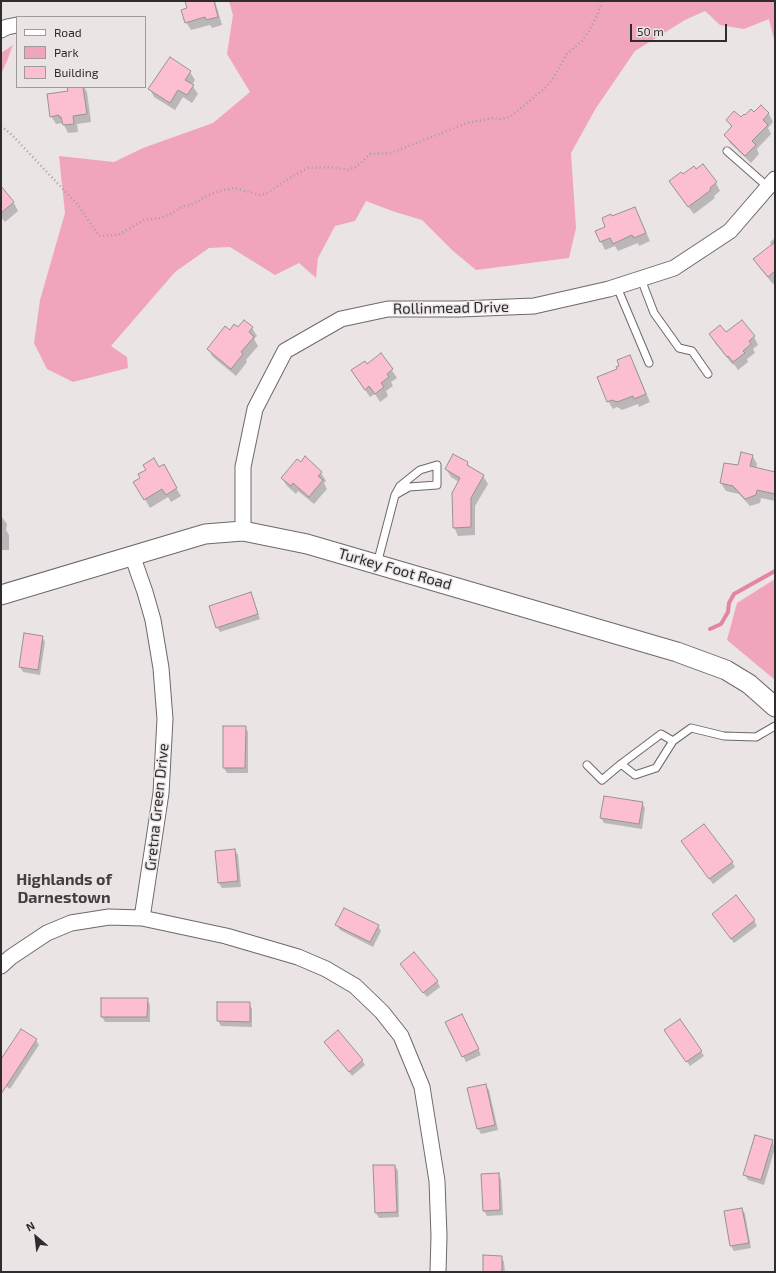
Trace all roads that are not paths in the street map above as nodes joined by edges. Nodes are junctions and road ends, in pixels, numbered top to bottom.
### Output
1 (16, 25) edge
2 (1, 30) edge
3 (727, 151) dead end
4 (772, 183) edge
5 (641, 279) junction
6 (617, 287) junction
7 (649, 363) dead end
8 (708, 374) dead end
9 (395, 495) junction
10 (243, 531) junction
11 (132, 555) junction
12 (377, 564) junction
13 (1, 595) edge
14 (775, 707) edge
15 (775, 726) edge
16 (673, 741) junction
17 (621, 764) junction
18 (587, 765) dead end
19 (142, 918) junction
20 (1, 966) edge
21 (438, 1272) edge

1 - 2 street
3 - 4 lane
4 - 5 street, Rollinmead Drive
5 - 6 street, Rollinmead Drive
5 - 8 lane
6 - 7 lane
6 - 10 street, Rollinmead Drive
9 - 9 lane
9 - 12 lane
10 - 11 street, Turkey Foot Road
10 - 12 street, Turkey Foot Road
11 - 13 street, Turkey Foot Road
11 - 19 street, Gretna Green Drive
12 - 14 street, Turkey Foot Road
15 - 16 lane
16 - 17 lane
16 - 17 lane
17 - 18 lane
19 - 20 street
19 - 21 street

